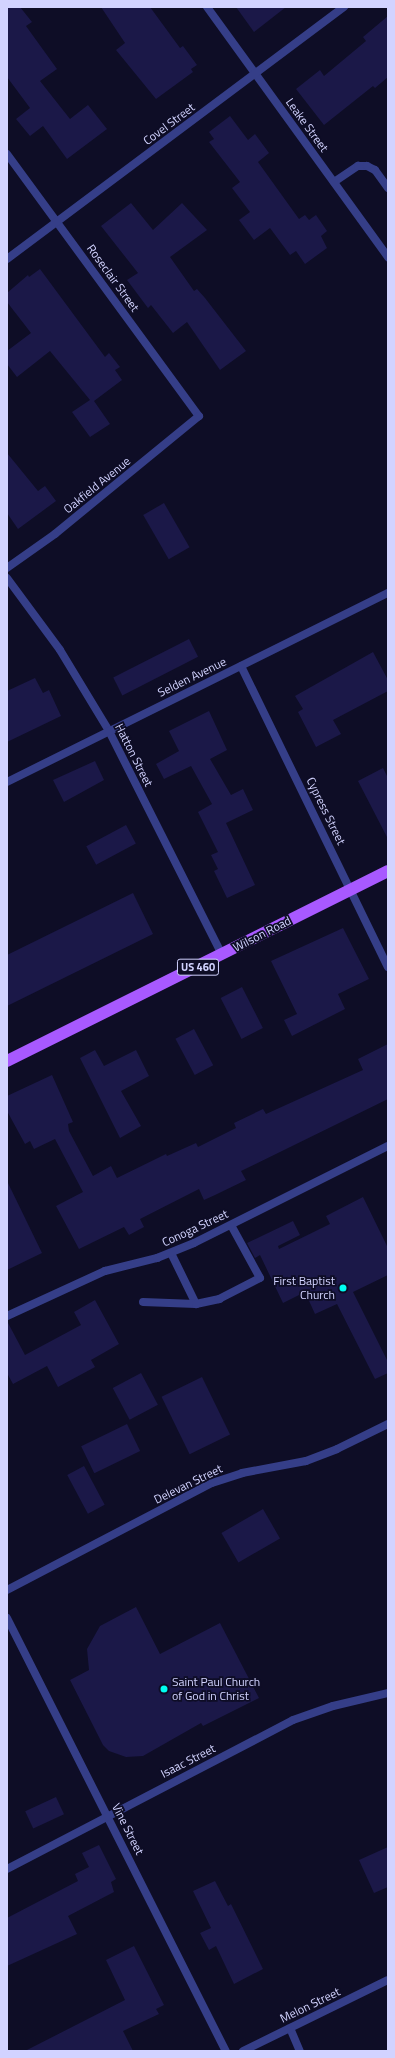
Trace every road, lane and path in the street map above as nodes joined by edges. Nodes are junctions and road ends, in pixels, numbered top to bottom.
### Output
1 (207, 7) edge
2 (344, 7) edge
3 (255, 74) junction
4 (7, 154) edge
5 (334, 182) junction
6 (388, 188) edge
7 (57, 222) junction
8 (388, 257) edge
9 (7, 259) edge
10 (199, 416) joint
11 (7, 568) edge
12 (7, 578) edge
13 (388, 593) edge
14 (241, 666) junction
15 (109, 731) junction
16 (7, 782) edge
17 (388, 871) edge
18 (351, 889) junction
19 (222, 955) junction
20 (388, 967) edge
21 (7, 1061) edge
22 (388, 1146) edge
23 (231, 1225) junction
24 (171, 1253) junction
25 (143, 1302) dead end
26 (196, 1304) junction
27 (7, 1316) edge
28 (388, 1424) edge
29 (7, 1590) edge
30 (7, 1618) edge
31 (388, 1693) edge
32 (108, 1816) junction
33 (7, 1869) edge
34 (388, 1980) edge
35 (290, 2028) junction
36 (226, 2051) edge
37 (243, 2051) edge
38 (300, 2051) edge

1 - 3 street, Leake Street
2 - 3 street, Covel Street
3 - 5 street, Leake Street
3 - 7 street, Covel Street
4 - 7 street, Roseclair Street
5 - 6 street
5 - 8 street, Leake Street
7 - 9 street, Covel Street
7 - 10 street, Roseclair Street
10 - 11 street, Oakfield Avenue
12 - 15 street, Hatton Street
13 - 14 street, Selden Avenue
14 - 15 street, Selden Avenue
14 - 18 street, Cypress Street
15 - 16 street, Selden Avenue
15 - 19 street, Hatton Street
17 - 18 main road, Wilson Road / US 460
18 - 19 main road, Wilson Road / US 460
18 - 20 street, Cypress Street
19 - 21 main road, Wilson Road / US 460
22 - 23 street, Conoga Street
23 - 24 street, Conoga Street
23 - 26 street
24 - 26 street
24 - 27 street, Conoga Street
25 - 26 street
28 - 29 street, Delevan Street
30 - 32 street, Vine Street
31 - 32 street, Isaac Street
32 - 33 street, Isaac Street
32 - 36 street, Vine Street
34 - 35 street, Melon Street
35 - 37 street, Melon Street
35 - 38 street

